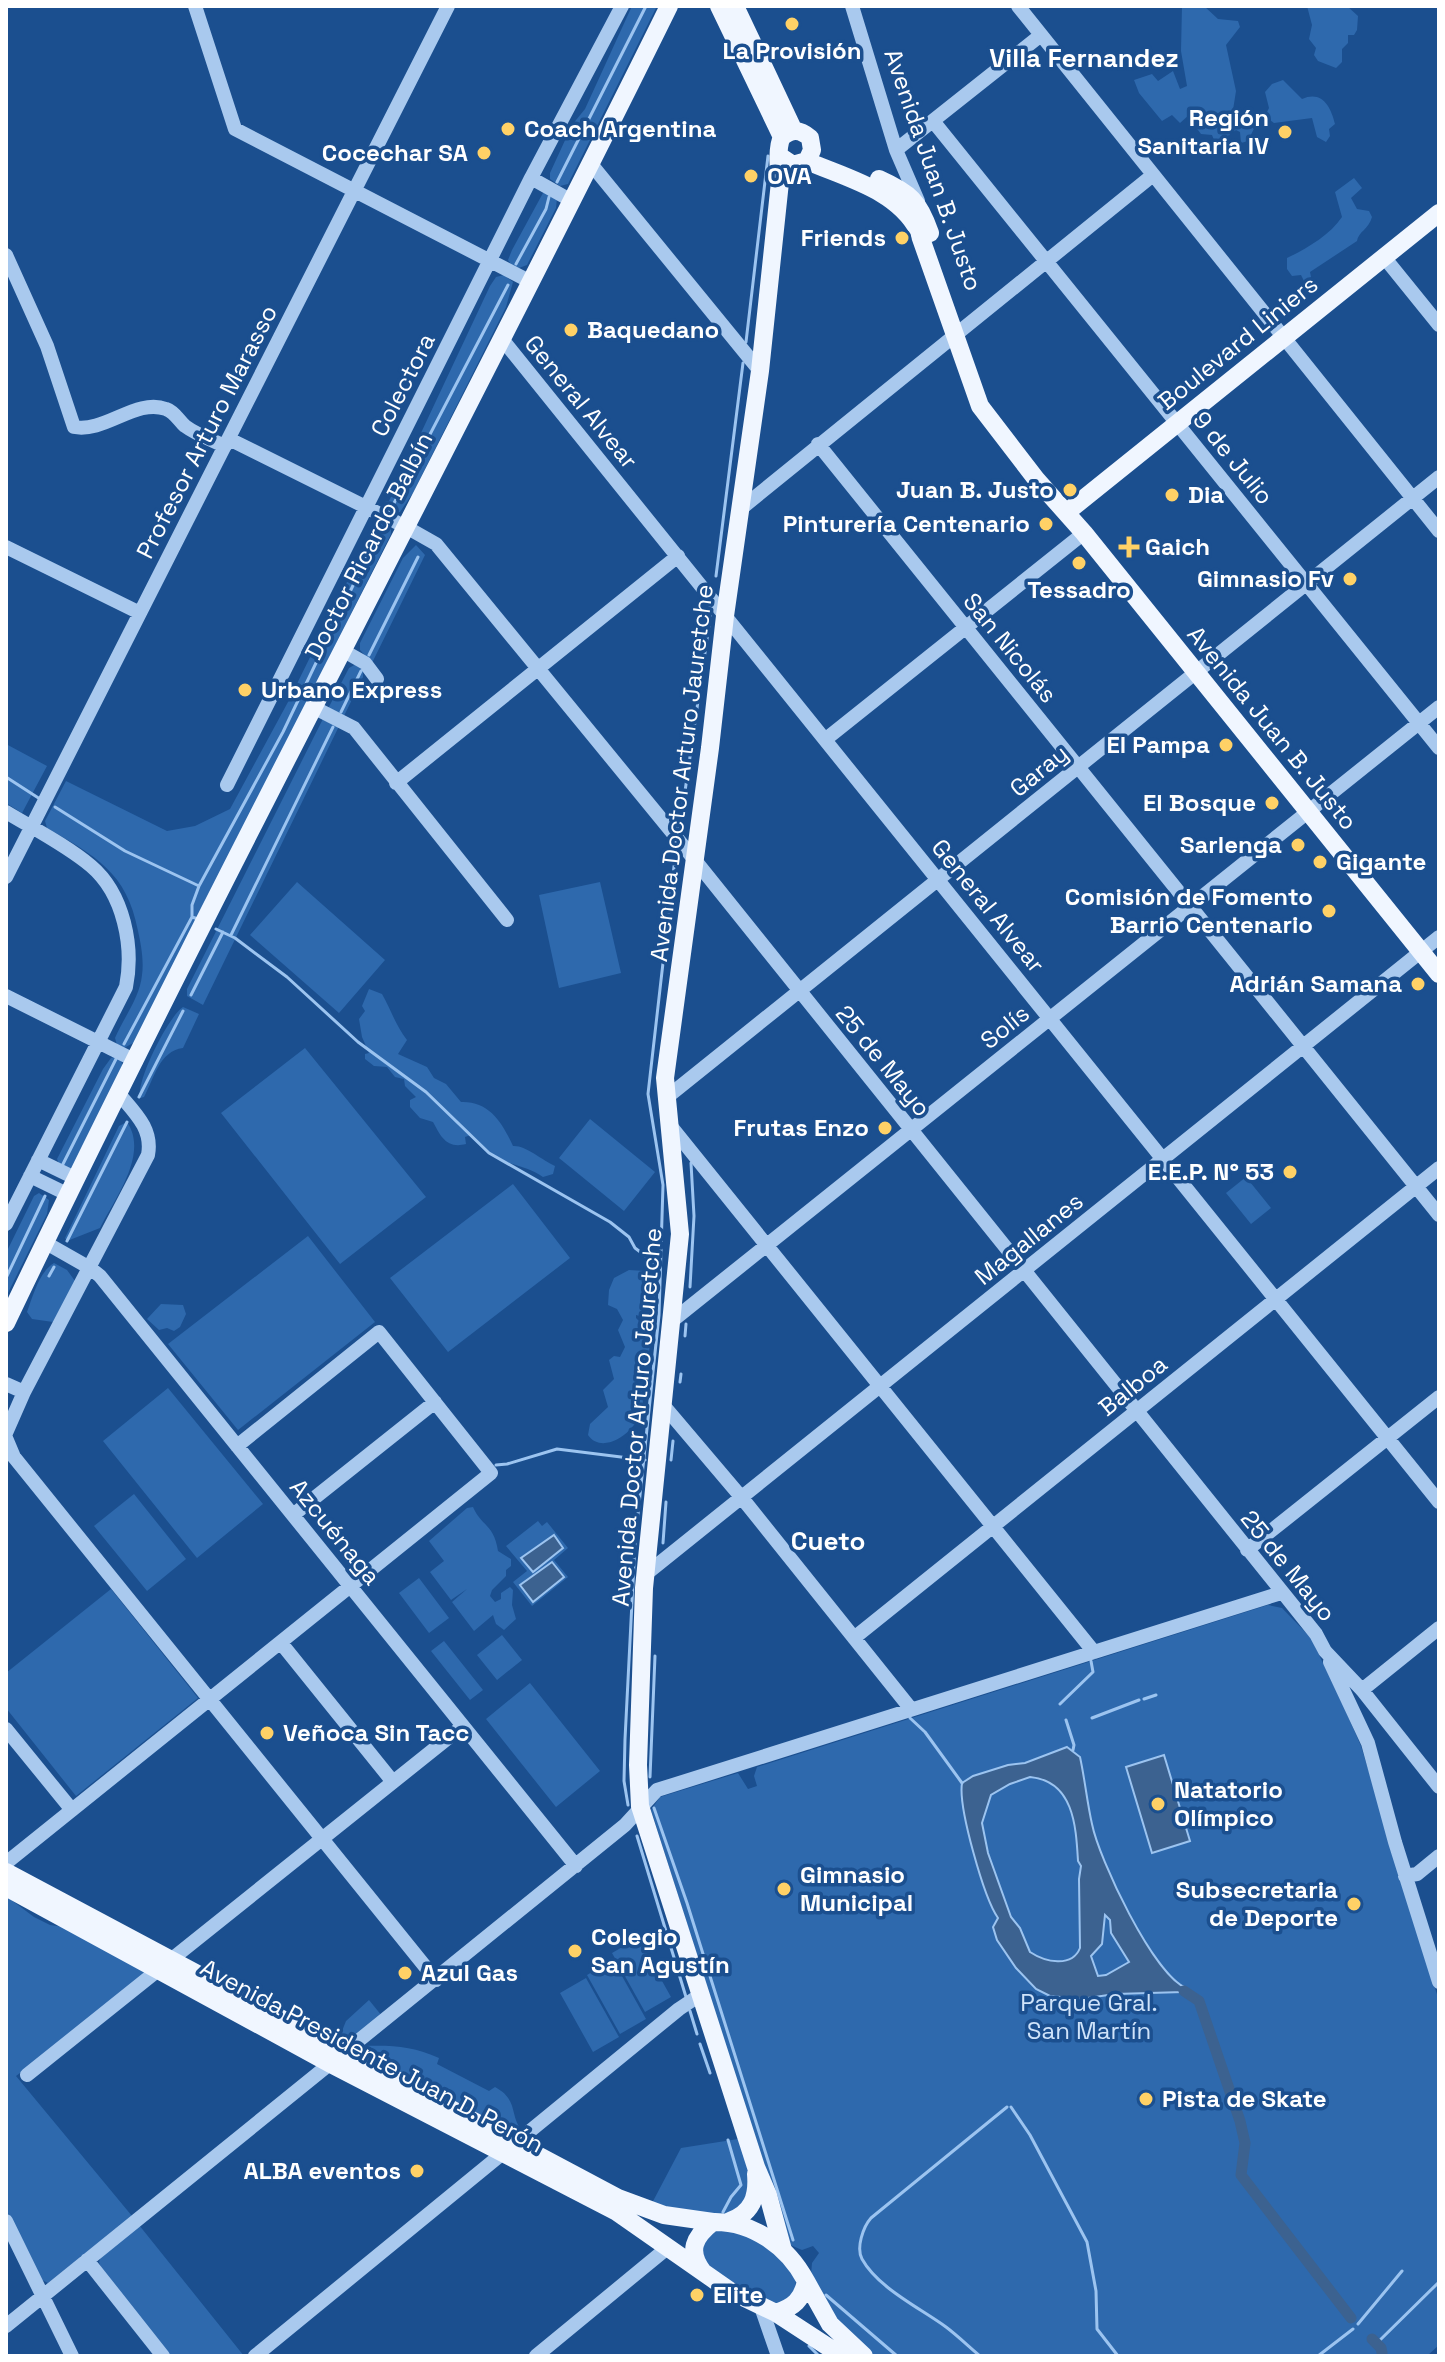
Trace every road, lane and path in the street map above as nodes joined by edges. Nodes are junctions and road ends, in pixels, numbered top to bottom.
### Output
1 (195, 6) edge
2 (448, 6) edge
3 (622, 6) edge
4 (669, 6) edge
5 (719, 6) edge
6 (735, 6) edge
7 (852, 6) edge
8 (1018, 6) edge
9 (1041, 35) junction
10 (933, 121) junction
11 (788, 134) junction
12 (896, 150) junction
13 (798, 158) junction
14 (591, 164) junction
15 (1153, 175) junction
16 (531, 178) junction
17 (354, 191) junction
18 (572, 201) junction
19 (920, 205) junction
20 (1439, 213) edge
21 (6, 255) edge
22 (1384, 257) junction
23 (490, 261) junction
24 (1047, 261) junction
25 (531, 282) junction
26 (1439, 325) edge
27 (958, 331) junction
28 (1283, 337) junction
29 (502, 339) junction
30 (760, 371) junction
31 (1176, 424) junction
32 (227, 443) junction
33 (818, 444) junction
34 (1439, 477) edge
35 (1412, 498) junction
36 (367, 507) junction
37 (743, 507) junction
38 (1067, 512) junction
39 (406, 527) junction
40 (1439, 531) edge
41 (1084, 533) junction
42 (6, 547) edge
43 (678, 556) junction
44 (1306, 583) junction
45 (140, 613) junction
46 (725, 616) junction
47 (967, 629) junction
48 (342, 650) junction
49 (537, 668) junction
50 (1196, 673) junction
51 (377, 679) dead end
52 (313, 707) junction
53 (1439, 707) edge
54 (1419, 723) junction
55 (826, 739) junction
56 (1439, 748) edge
57 (1078, 768) junction
58 (396, 783) junction
59 (227, 785) dead end
60 (6, 812) edge
61 (1309, 812) junction
62 (31, 827) junction
63 (694, 859) junction
64 (6, 877) edge
65 (939, 880) junction
66 (1191, 907) junction
67 (507, 920) dead end
68 (1439, 937) edge
69 (1421, 952) junction
70 (1439, 974) edge
71 (800, 993) junction
72 (6, 996) edge
73 (1051, 1019) junction
74 (98, 1043) junction
75 (1303, 1046) junction
76 (136, 1061) junction
77 (119, 1094) junction
78 (666, 1098) junction
79 (668, 1124) junction
80 (911, 1131) junction
81 (1163, 1159) junction
82 (38, 1160) junction
83 (1439, 1168) edge
84 (30, 1176) junction
85 (1416, 1186) junction
86 (73, 1187) junction
87 (1439, 1215) edge
88 (6, 1224) edge
89 (46, 1243) junction
90 (768, 1246) junction
91 (90, 1268) junction
92 (1024, 1271) junction
93 (1277, 1299) junction
94 (672, 1321) junction
95 (6, 1322) edge
96 (6, 1384) edge
97 (880, 1386) junction
98 (24, 1392) junction
99 (1439, 1397) edge
100 (435, 1402) junction
101 (664, 1406) junction
102 (1136, 1412) junction
103 (6, 1435) edge
104 (1388, 1438) junction
105 (237, 1446) junction
106 (742, 1498) junction
107 (1439, 1502) edge
108 (293, 1515) junction
109 (994, 1525) junction
110 (1247, 1550) junction
111 (646, 1574) junction
112 (351, 1586) junction
113 (1281, 1593) junction
114 (1439, 1628) edge
115 (854, 1638) junction
116 (281, 1643) junction
117 (1325, 1651) junction
118 (1094, 1652) junction
119 (1362, 1690) junction
120 (210, 1701) junction
121 (911, 1709) junction
122 (463, 1726) junction
123 (6, 1729) edge
124 (393, 1782) junction
125 (1439, 1787) edge
126 (640, 1806) junction
127 (72, 1810) junction
128 (323, 1838) junction
129 (1439, 1856) edge
130 (6, 1863) edge
131 (576, 1866) junction
132 (6, 1872) edge
133 (1405, 1876) junction
134 (6, 1887) edge
135 (166, 1965) junction
136 (436, 1980) junction
137 (1439, 1982) edge
138 (700, 1995) junction
139 (337, 2059) junction
140 (27, 2075) dead end
141 (509, 2148) junction
142 (756, 2167) junction
143 (6, 2221) edge
144 (722, 2222) junction
145 (666, 2249) junction
146 (783, 2250) junction
147 (87, 2260) junction
148 (708, 2277) junction
149 (806, 2281) junction
150 (43, 2296) junction
151 (769, 2310) junction
152 (6, 2326) edge
153 (72, 2356) edge
154 (163, 2356) edge
155 (255, 2356) edge
156 (536, 2356) edge
157 (778, 2356) edge
158 (842, 2356) edge
159 (864, 2356) edge

1 - 17 street
2 - 17 street, Profesor Arturo Marasso
3 - 16 street, Colectora
4 - 14 main road, Doctor Ricardo Balbín
5 - 11 main road, Avenida Doctor Arturo Jauretche
6 - 11 main road, Avenida Doctor Arturo Jauretche
7 - 12 street, Avenida Juan B. Justo
8 - 9 street
9 - 10 street
9 - 15 street
10 - 12 street
10 - 24 street, 9 de Julio
11 - 13 main road, Avenida Doctor Arturo Jauretche
11 - 13 main road, Avenida Doctor Arturo Jauretche
12 - 19 street, Avenida Juan B. Justo
13 - 19 main road
13 - 27 main road, Avenida Juan B. Justo
13 - 30 main road, Avenida Doctor Arturo Jauretche
14 - 18 main road, Doctor Ricardo Balbín
14 - 30 street
15 - 24 street
15 - 28 street
16 - 18 street
16 - 23 street, Colectora
17 - 23 street
17 - 32 street, Profesor Arturo Marasso
18 - 25 main road, Doctor Ricardo Balbín
19 - 27 main road, Avenida Juan B. Justo
20 - 22 main road, Boulevard Liniers
21 - 32 street, 25 de Mayo
22 - 26 street
22 - 28 main road, Boulevard Liniers
23 - 25 street
23 - 36 street, Colectora
24 - 27 street
24 - 31 street, 9 de Julio
25 - 29 main road, Doctor Ricardo Balbín
27 - 33 street
27 - 38 main road, Avenida Juan B. Justo
28 - 31 main road, Boulevard Liniers
28 - 35 street
29 - 39 main road, Doctor Ricardo Balbín
29 - 43 street, General Alvear
30 - 37 main road, Avenida Doctor Arturo Jauretche
31 - 38 main road, Boulevard Liniers
31 - 44 street, 9 de Julio
32 - 36 street, 25 de Mayo
32 - 45 street, Profesor Arturo Marasso
33 - 37 street
33 - 47 street, San Nicolás
34 - 35 street, Garay
35 - 40 street
35 - 44 street, Garay
36 - 39 street, 25 de Mayo
36 - 59 street, Colectora
37 - 46 main road, Avenida Doctor Arturo Jauretche
38 - 41 main road, Avenida Juan B. Justo
39 - 48 main road, Doctor Ricardo Balbín
39 - 49 street, 25 de Mayo
41 - 47 street
41 - 50 main road, Avenida Juan B. Justo
42 - 45 street
43 - 46 street, General Alvear
43 - 49 street
44 - 50 street, Garay
44 - 54 street, 9 de Julio
45 - 62 street, Profesor Arturo Marasso
46 - 55 street, General Alvear
46 - 63 main road, Avenida Doctor Arturo Jauretche
47 - 55 street
47 - 57 street, San Nicolás
48 - 51 street
48 - 52 main road, Doctor Ricardo Balbín
49 - 58 street
49 - 63 street, 25 de Mayo
50 - 57 street, Garay
50 - 61 main road, Avenida Juan B. Justo
52 - 58 street
52 - 76 main road, Doctor Ricardo Balbín
53 - 54 street, Solís
54 - 56 street, 9 de Julio
54 - 61 street, Solís
55 - 65 street, General Alvear
57 - 65 street, Garay
57 - 66 street, San Nicolás
58 - 67 street
60 - 62 street
61 - 66 street, Solís
61 - 69 main road, Avenida Juan B. Justo
62 - 64 street, Profesor Arturo Marasso
62 - 74 street
63 - 71 street, 25 de Mayo
63 - 78 main road, Avenida Doctor Arturo Jauretche
65 - 71 street, Garay
65 - 73 street, General Alvear
66 - 73 street, Solís
66 - 75 street, San Nicolás
68 - 69 street, Magallanes
69 - 70 main road, Avenida Juan B. Justo
69 - 75 street, Magallanes
71 - 78 street, Garay
71 - 80 street, 25 de Mayo
72 - 74 street
73 - 80 street, Solís
73 - 81 street, General Alvear
74 - 76 street
74 - 82 street
75 - 81 street, Magallanes
75 - 85 street, San Nicolás
76 - 77 main road, Doctor Ricardo Balbín
77 - 86 main road, Doctor Ricardo Balbín
77 - 91 street
78 - 79 main road, Avenida Doctor Arturo Jauretche
79 - 90 street
79 - 94 main road, Avenida Doctor Arturo Jauretche
80 - 90 street, Solís
80 - 92 street, 25 de Mayo
81 - 92 street, Magallanes
81 - 93 street, General Alvear
82 - 84 street
82 - 86 street
83 - 85 street, Balboa
84 - 86 street
84 - 88 street
85 - 87 street, San Nicolás
85 - 93 street, Balboa
86 - 89 main road, Doctor Ricardo Balbín
89 - 91 street, Azcuénaga
89 - 95 main road, Doctor Ricardo Balbín
90 - 94 street, Solís
90 - 97 street
91 - 98 street
91 - 105 street, Azcuénaga
92 - 97 street, Magallanes
92 - 102 street, 25 de Mayo
93 - 102 street, Balboa
93 - 104 street, General Alvear
94 - 101 main road, Avenida Doctor Arturo Jauretche
96 - 98 street
97 - 106 street, Magallanes
97 - 109 street
98 - 103 street
99 - 104 street
100 - 105 street
100 - 108 street
100 - 112 street
101 - 106 street
101 - 111 main road, Avenida Doctor Arturo Jauretche
102 - 109 street, Balboa
102 - 110 street, 25 de Mayo
103 - 120 street
104 - 107 street, General Alvear
104 - 110 street
105 - 108 street, Azcuénaga
106 - 111 street, Magallanes
106 - 115 street
108 - 112 street, Azcuénaga
109 - 115 street, Balboa
109 - 118 street
110 - 113 street, 25 de Mayo
111 - 126 main road, Avenida Doctor Arturo Jauretche
112 - 116 street
112 - 122 street, Azcuénaga
113 - 117 street, 25 de Mayo
113 - 118 street
114 - 119 street
115 - 121 street
116 - 120 street
116 - 124 street
117 - 119 street, 25 de Mayo
117 - 133 street
118 - 121 street
119 - 125 street, 25 de Mayo
120 - 127 street
120 - 128 street
121 - 126 street
122 - 124 street
122 - 131 street, Azcuénaga
123 - 127 street
124 - 128 street
126 - 131 street
126 - 138 main road, Avenida Doctor Arturo Jauretche
127 - 130 street
128 - 135 street
128 - 136 street
129 - 133 street
131 - 136 street
132 - 135 main road, Avenida Presidente Juan D. Perón
133 - 137 street
134 - 135 main road, Avenida Presidente Juan D. Perón
135 - 139 main road, Avenida Presidente Juan D. Perón
135 - 140 street
136 - 139 street
138 - 141 street
138 - 142 main road, Avenida Doctor Arturo Jauretche
139 - 141 main road, Avenida Presidente Juan D. Perón
139 - 147 street
141 - 144 main road, Avenida Presidente Juan D. Perón
141 - 145 main road, Avenida Presidente Juan D. Perón
141 - 155 street
142 - 144 main road, Avenida Doctor Arturo Jauretche
142 - 146 main road, Avenida Doctor Arturo Jauretche
143 - 150 street
144 - 146 main road, Avenida Presidente Juan D. Perón
144 - 148 main road
145 - 148 main road, Avenida Presidente Juan D. Perón
145 - 156 street
146 - 149 main road, Avenida Presidente Juan D. Perón
147 - 150 street
147 - 154 street
148 - 151 main road, Avenida Presidente Juan D. Perón
149 - 151 main road
149 - 159 main road, Avenida Presidente Juan D. Perón
150 - 152 street
150 - 153 street
151 - 157 street
151 - 158 main road, Avenida Presidente Juan D. Perón

